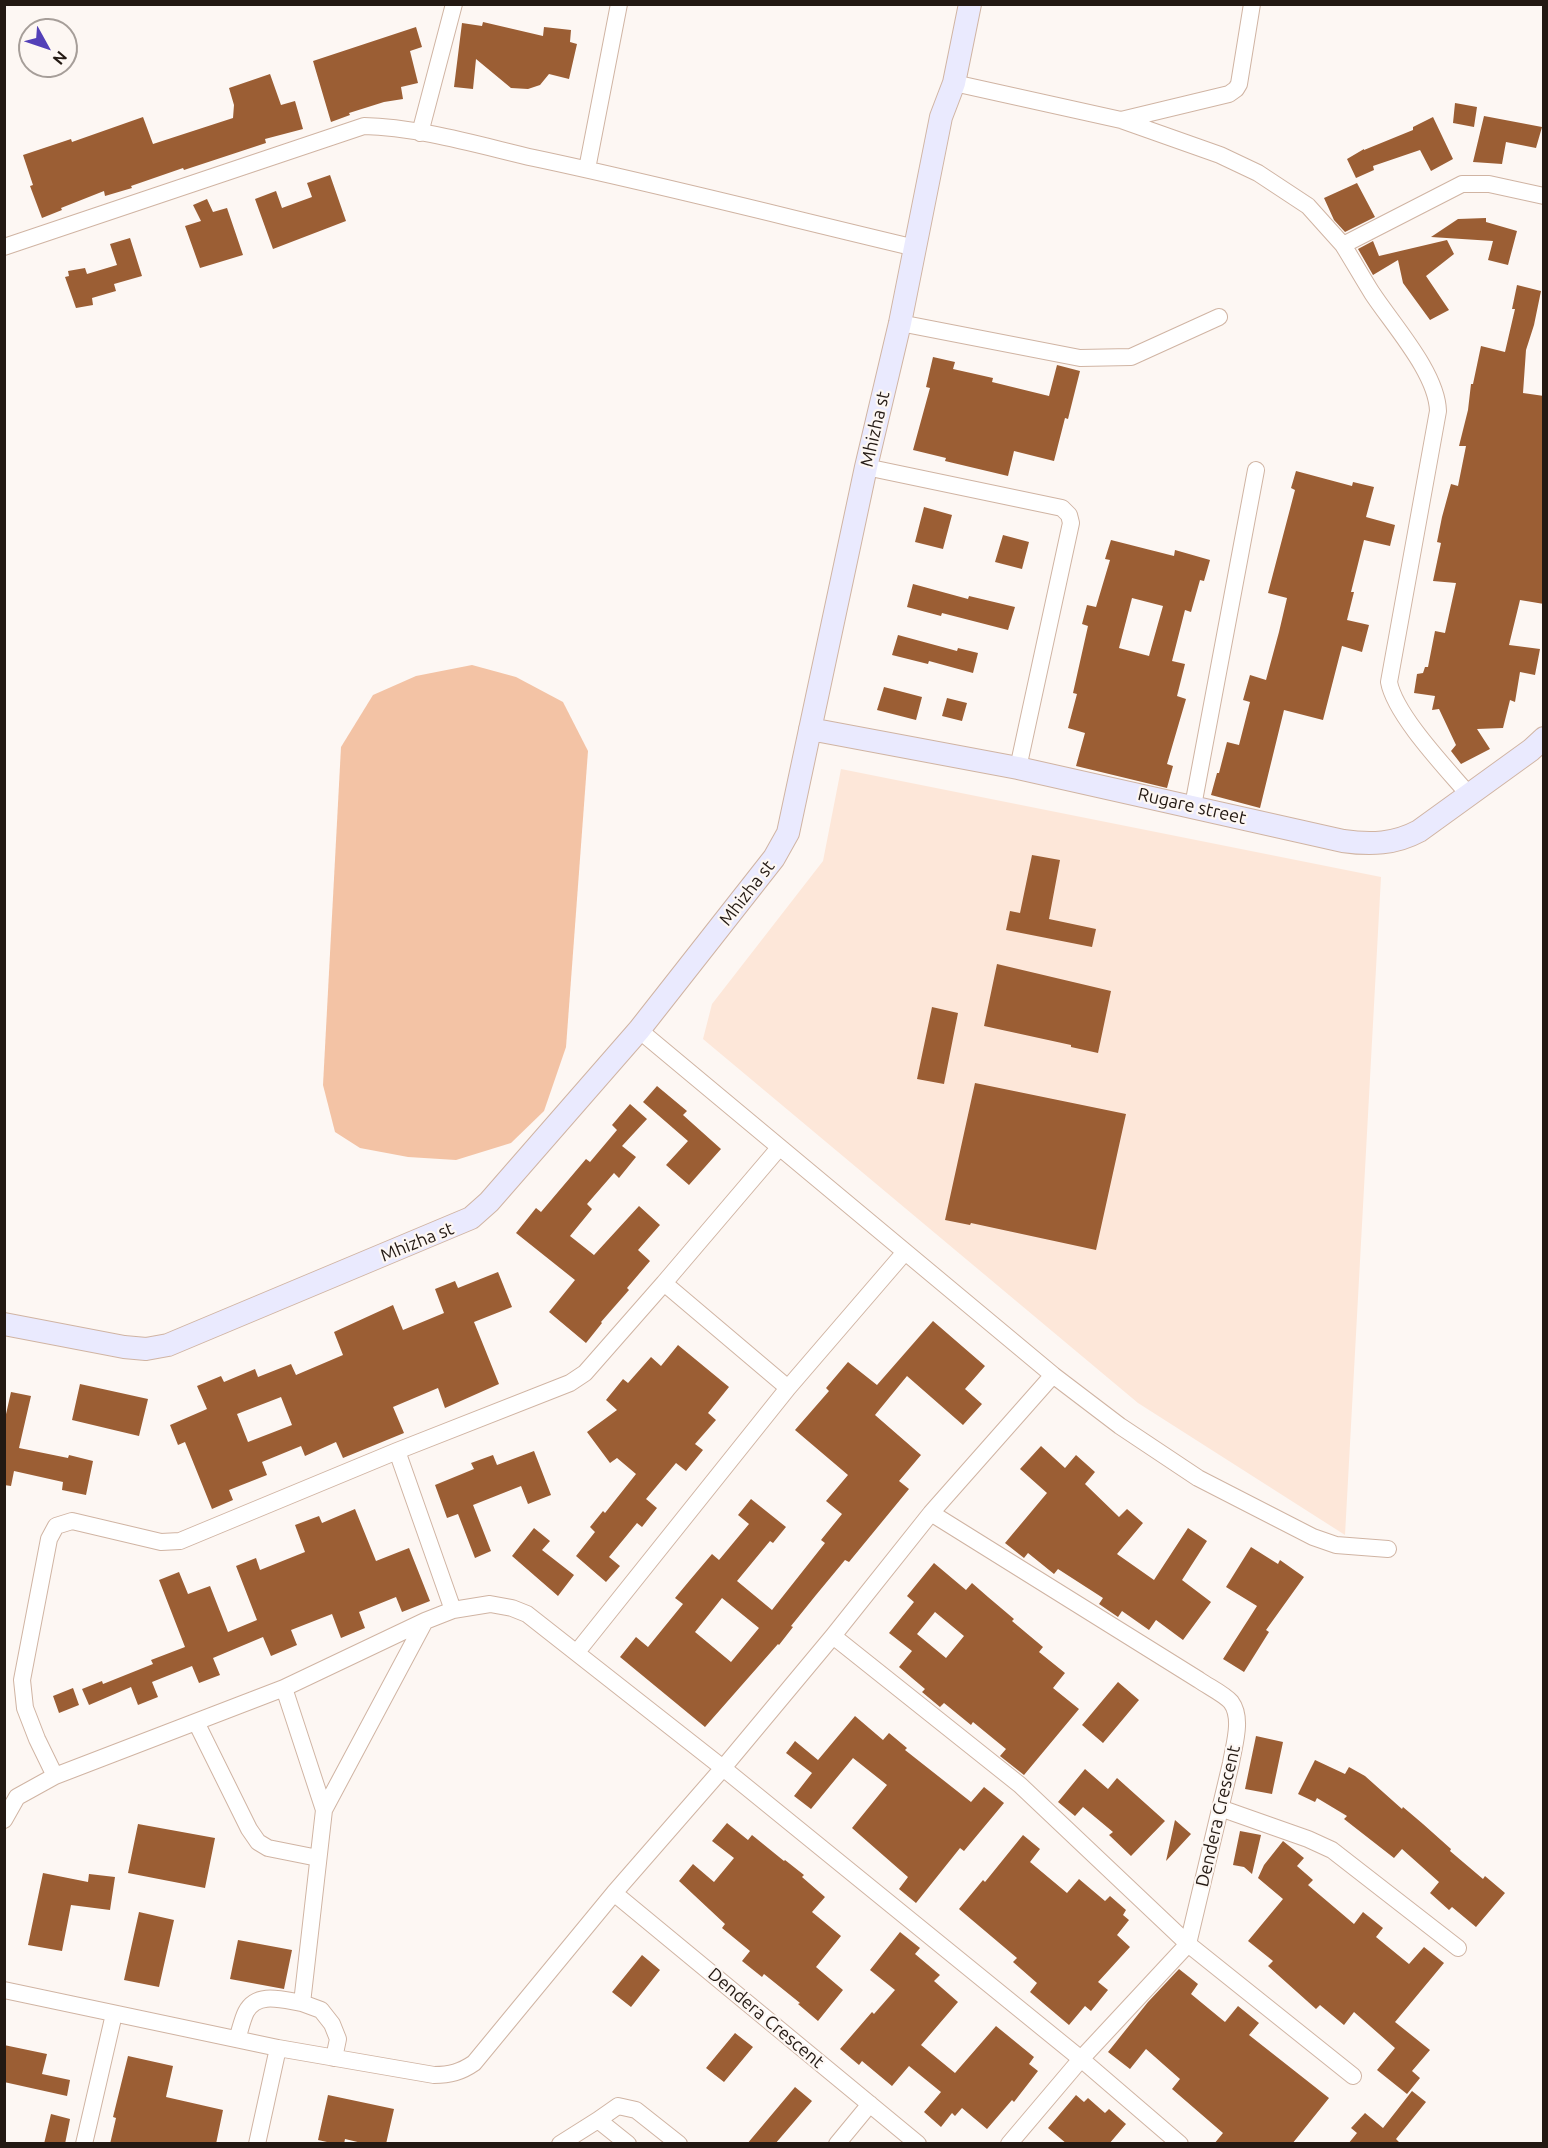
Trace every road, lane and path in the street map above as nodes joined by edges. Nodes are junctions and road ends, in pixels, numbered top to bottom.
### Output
1 (454, 4) edge
2 (618, 4) edge
3 (970, 4) edge
4 (1252, 4) edge
5 (954, 83) junction
6 (1121, 120) junction
7 (420, 133) junction
8 (587, 169) junction
9 (1544, 196) edge
10 (1343, 245) junction
11 (4, 247) edge
12 (916, 248) junction
13 (1219, 317) dead end
14 (900, 322) junction
15 (866, 467) junction
16 (1256, 470) dead end
17 (810, 729) junction
18 (1544, 738) edge
19 (1018, 768) junction
20 (1469, 795) junction
21 (1193, 806) junction
22 (639, 1030) junction
23 (779, 1148) junction
24 (905, 1252) junction
25 (664, 1284) junction
26 (4, 1324) edge
27 (1053, 1375) junction
28 (788, 1388) junction
29 (397, 1451) junction
30 (930, 1513) junction
31 (1388, 1549) dead end
32 (453, 1610) junction
33 (424, 1621) junction
34 (833, 1636) junction
35 (577, 1652) junction
36 (284, 1688) junction
37 (196, 1722) junction
38 (723, 1768) junction
39 (55, 1776) junction
40 (1220, 1808) junction
41 (324, 1810) junction
42 (4, 1820) edge
43 (318, 1858) junction
44 (615, 1893) junction
45 (1188, 1944) junction
46 (1458, 1947) dead end
47 (4, 1990) edge
48 (302, 2003) junction
49 (114, 2014) junction
50 (237, 2039) junction
51 (278, 2048) junction
52 (334, 2058) junction
53 (1081, 2060) junction
54 (1353, 2076) dead end
55 (870, 2104) junction
56 (598, 2120) junction
57 (84, 2144) edge
58 (257, 2144) edge
59 (560, 2144) edge
60 (628, 2144) edge
61 (679, 2144) edge
62 (837, 2144) edge
63 (918, 2144) edge
64 (1009, 2144) edge
65 (1180, 2144) edge

1 - 7 street
2 - 8 street
3 - 5 street, Mhizha st
4 - 6 street
5 - 6 street
5 - 12 street, Mhizha st
6 - 10 street
7 - 8 street
7 - 11 street
8 - 12 street
9 - 10 street
10 - 20 street
12 - 14 street, Mhizha st
13 - 14 street
14 - 15 street, Mhizha st
15 - 17 street, Mhizha st
15 - 19 street
16 - 21 street
17 - 19 street, Rugare street
17 - 22 street, Mhizha st
18 - 20 street, Rugare street
19 - 21 street, Rugare street
20 - 21 street, Rugare street
22 - 23 street
22 - 26 street, Mhizha st
23 - 24 street
23 - 25 street
24 - 27 street
24 - 28 street
25 - 28 street
25 - 29 street
27 - 30 street
27 - 31 street
28 - 35 street
29 - 32 street
29 - 39 street
30 - 34 street
30 - 40 street, Dendera Crescent
32 - 33 street
32 - 35 street
33 - 36 street
33 - 41 street
34 - 38 street
34 - 45 street
35 - 38 street
36 - 37 street
36 - 41 street
37 - 39 street
37 - 43 street
38 - 44 street
38 - 53 street
39 - 42 street
40 - 45 street, Dendera Crescent
40 - 46 street
41 - 43 street
43 - 48 street
44 - 52 street
44 - 55 street, Dendera Crescent
45 - 53 street, Dendera Crescent
45 - 54 street
47 - 49 street
48 - 50 street
48 - 52 street
49 - 50 street
49 - 57 street
50 - 51 street
51 - 52 street
51 - 58 street
53 - 64 street, Dendera Crescent
53 - 65 street
55 - 62 street
55 - 63 street, Dendera Crescent
56 - 59 street
56 - 60 street
56 - 61 street

